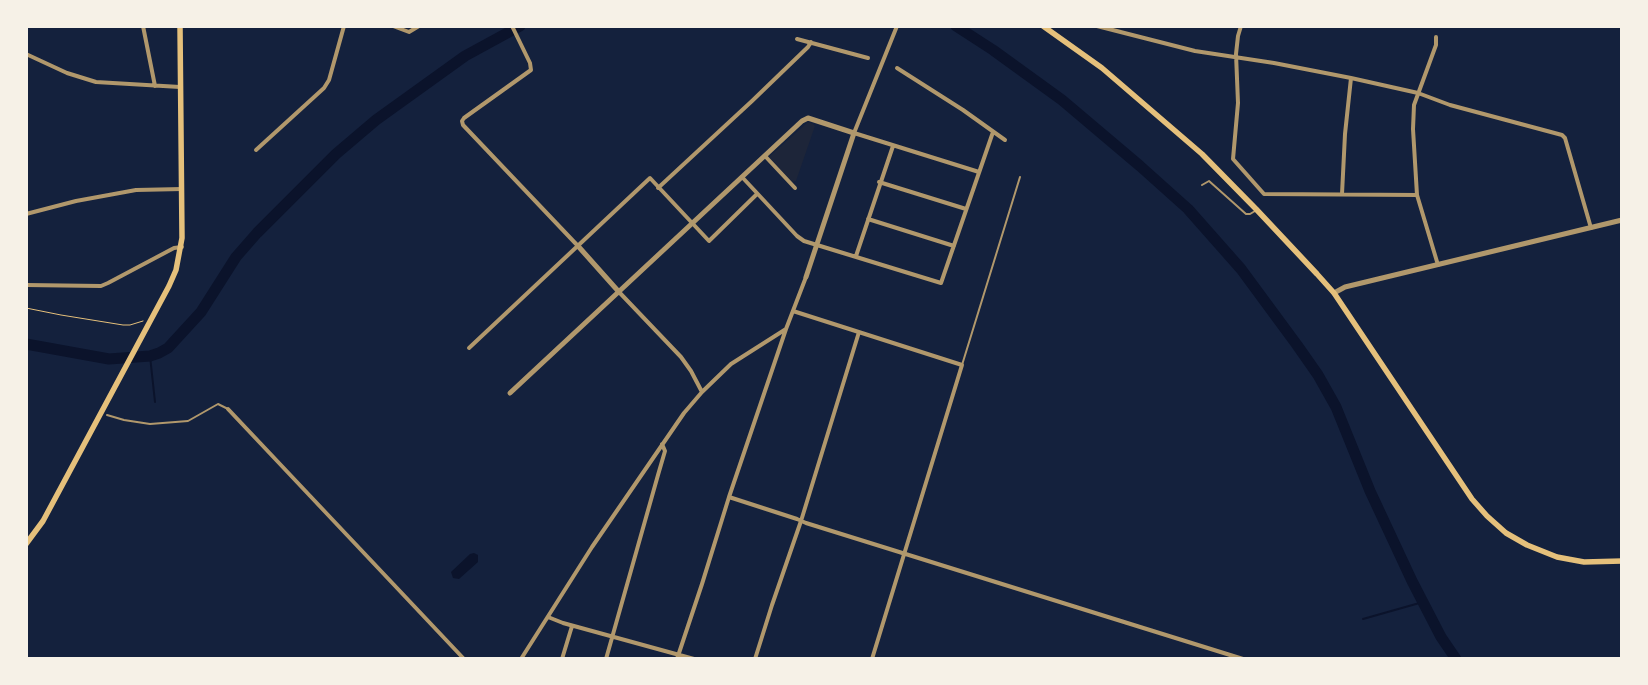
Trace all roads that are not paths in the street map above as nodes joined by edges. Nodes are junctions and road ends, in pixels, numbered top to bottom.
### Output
1 (143, 26) edge
2 (180, 26) edge
3 (344, 26) edge
4 (393, 26) edge
5 (418, 26) edge
6 (512, 26) edge
7 (897, 26) edge
8 (1043, 26) edge
9 (1097, 26) edge
10 (1239, 27) edge
11 (1436, 37) dead end
12 (797, 39) dead end
13 (811, 42) junction
14 (26, 54) edge
15 (868, 58) dead end
16 (1236, 58) junction
17 (897, 68) dead end
18 (1351, 78) junction
19 (155, 86) junction
20 (180, 87) junction
21 (1418, 93) junction
22 (993, 132) junction
23 (854, 133) junction
24 (1005, 140) dead end
25 (893, 146) junction
26 (256, 150) dead end
27 (765, 156) junction
28 (979, 172) junction
29 (1020, 176) dead end
30 (742, 177) junction
31 (880, 182) junction
32 (1202, 185) dead end
33 (658, 188) junction
34 (795, 188) dead end
35 (182, 190) junction
36 (757, 194) junction
37 (1342, 194) junction
38 (1417, 195) junction
39 (966, 209) junction
40 (1256, 209) junction
41 (26, 214) edge
42 (868, 220) junction
43 (1622, 220) edge
44 (692, 224) junction
45 (1591, 228) junction
46 (816, 244) junction
47 (578, 246) junction
48 (954, 246) junction
49 (182, 247) junction
50 (856, 256) junction
51 (1438, 265) junction
52 (806, 277) joint
53 (26, 285) edge
54 (619, 292) junction
55 (1334, 293) junction
56 (793, 311) junction
57 (786, 329) junction
58 (859, 332) junction
59 (469, 348) dead end
60 (962, 365) junction
61 (702, 392) junction
62 (510, 393) dead end
63 (228, 408) joint
64 (107, 415) dead end
65 (662, 444) junction
66 (729, 497) junction
67 (801, 521) junction
68 (26, 544) edge
69 (905, 554) junction
70 (1622, 561) edge
71 (548, 617) junction
72 (572, 626) junction
73 (611, 637) junction
74 (678, 653) junction
75 (464, 659) edge
76 (521, 659) edge
77 (562, 659) edge
78 (606, 659) edge
79 (677, 659) edge
80 (694, 659) edge
81 (755, 659) edge
82 (872, 659) edge
83 (1243, 659) edge

1 - 19 street
2 - 20 main road
3 - 26 street
4 - 5 street
6 - 47 street
7 - 23 street
8 - 40 main road
9 - 16 street
10 - 16 street
11 - 21 street
12 - 13 street
13 - 15 street
13 - 33 street
14 - 19 street
16 - 18 street
16 - 37 street
17 - 22 street
18 - 21 street
18 - 37 street
19 - 20 street
20 - 35 main road
21 - 38 street
21 - 45 street
22 - 24 street
22 - 28 street
23 - 25 street
23 - 27 street
23 - 46 street
25 - 28 street
25 - 31 street
27 - 30 street
27 - 34 street
28 - 39 street
29 - 60 lane
30 - 36 street
30 - 44 street
31 - 39 street
31 - 42 street
32 - 40 lane
33 - 44 street
33 - 47 street
35 - 41 street
35 - 49 main road
36 - 44 street
36 - 46 street
37 - 38 street
38 - 51 street
39 - 48 street
40 - 55 main road
42 - 48 street
42 - 50 street
43 - 45 street
44 - 54 street
45 - 51 street
46 - 50 street
46 - 52 street
47 - 54 street
47 - 59 street
48 - 50 street
49 - 53 street
49 - 68 main road
51 - 55 street
52 - 56 street
54 - 61 street
54 - 62 street
55 - 70 main road
56 - 57 street
56 - 58 street
57 - 61 street
57 - 66 street
58 - 60 street
58 - 67 street
60 - 69 street
61 - 65 street
63 - 64 lane
63 - 75 street
65 - 71 street
65 - 73 street
66 - 67 street
66 - 74 street
67 - 69 street
67 - 81 street
69 - 82 street
69 - 83 street
71 - 72 street
71 - 76 street
72 - 73 street
72 - 77 street
73 - 74 street
73 - 78 street
74 - 79 street
74 - 80 street

